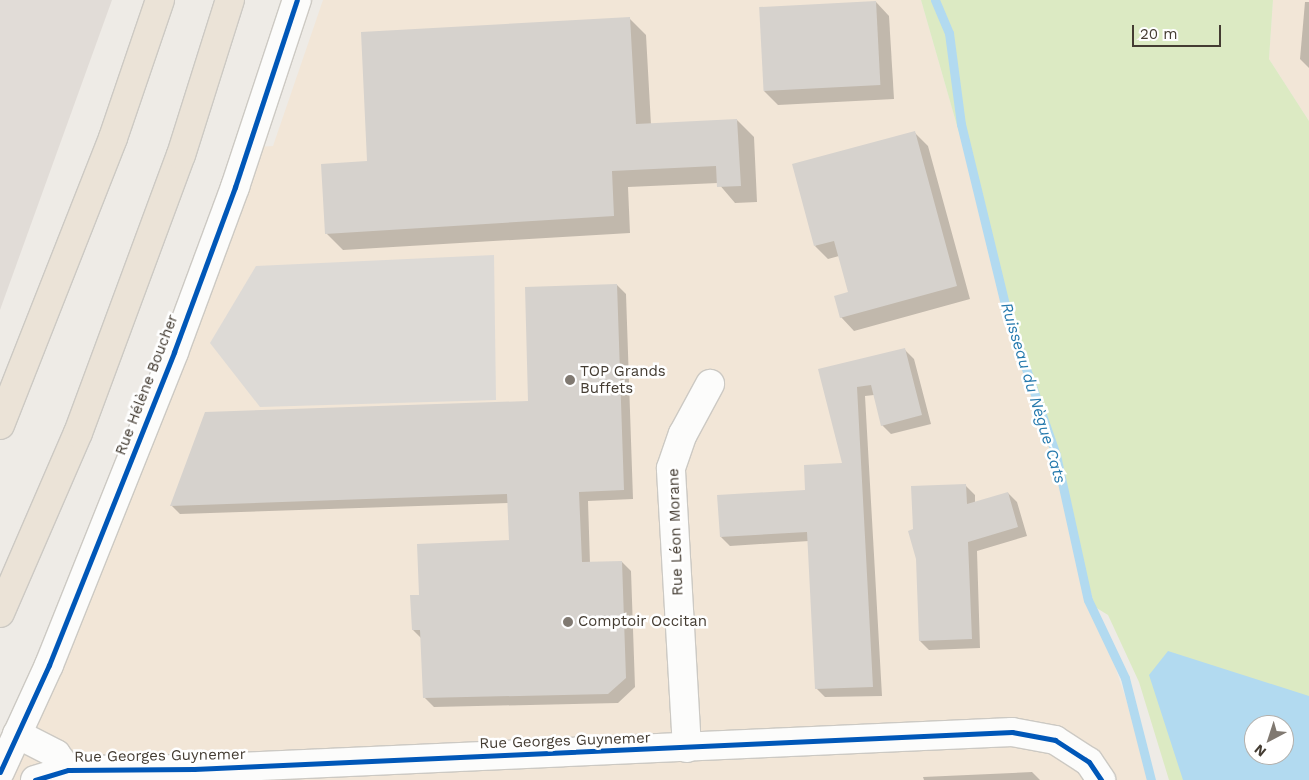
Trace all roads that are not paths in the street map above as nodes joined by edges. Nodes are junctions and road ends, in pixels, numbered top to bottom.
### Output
1 (160, 0) edge
2 (230, 0) edge
3 (297, 0) edge
4 (710, 384) dead end
5 (3, 416) edge
6 (0, 613) edge
7 (17, 734) junction
8 (687, 748) junction
9 (68, 770) junction
10 (1095, 771) edge
11 (0, 772) edge
12 (195, 774) edge
13 (36, 780) edge

1 - 5 highway
2 - 6 highway
3 - 7 street, Rue Hélène Boucher
4 - 8 street, Rue Léon Morane
7 - 9 street, Rue Georges Guynemer
7 - 11 street, Rue Hélène Boucher
8 - 10 street, Rue Georges Guynemer
8 - 12 street, Rue Georges Guynemer
9 - 12 street, Rue Georges Guynemer
9 - 13 street, Rue Georges Guynemer

